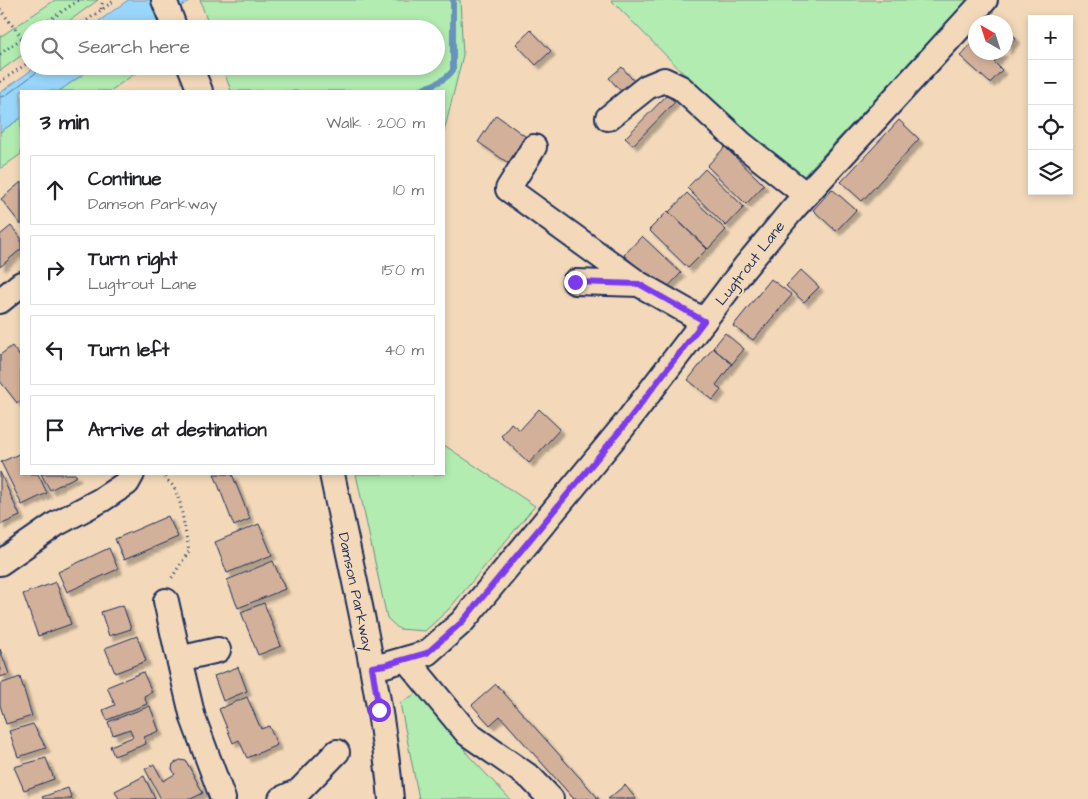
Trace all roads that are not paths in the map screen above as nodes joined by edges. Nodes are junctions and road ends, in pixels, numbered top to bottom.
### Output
1 (164, 0) edge
2 (985, 0) edge
3 (172, 20) edge
4 (194, 75) edge
5 (200, 90) edge
6 (608, 118) dead end
7 (534, 147) dead end
8 (806, 195) junction
9 (575, 282) dead end
10 (639, 284) junction
11 (20, 285) edge
12 (0, 302) edge
13 (704, 321) junction
14 (131, 475) edge
15 (332, 475) edge
16 (0, 563) edge
17 (166, 600) road end
18 (218, 650) dead end
19 (179, 659) junction
20 (406, 659) junction
21 (372, 667) junction
22 (337, 752) dead end
23 (294, 796) edge
24 (223, 799) edge
25 (391, 799) edge
26 (551, 799) edge

1 - 3 street
2 - 8 street, Lugtrout Lane
4 - 5 street
6 - 8 street
7 - 10 street
8 - 13 street, Lugtrout Lane
9 - 10 street
10 - 13 street
11 - 12 street
13 - 20 street, Lugtrout Lane
14 - 16 street
15 - 21 street, Damson Parkway
17 - 19 street
18 - 19 street
19 - 24 street
20 - 21 street, Lugtrout Lane
20 - 26 street
21 - 25 street, Damson Parkway
22 - 23 street

